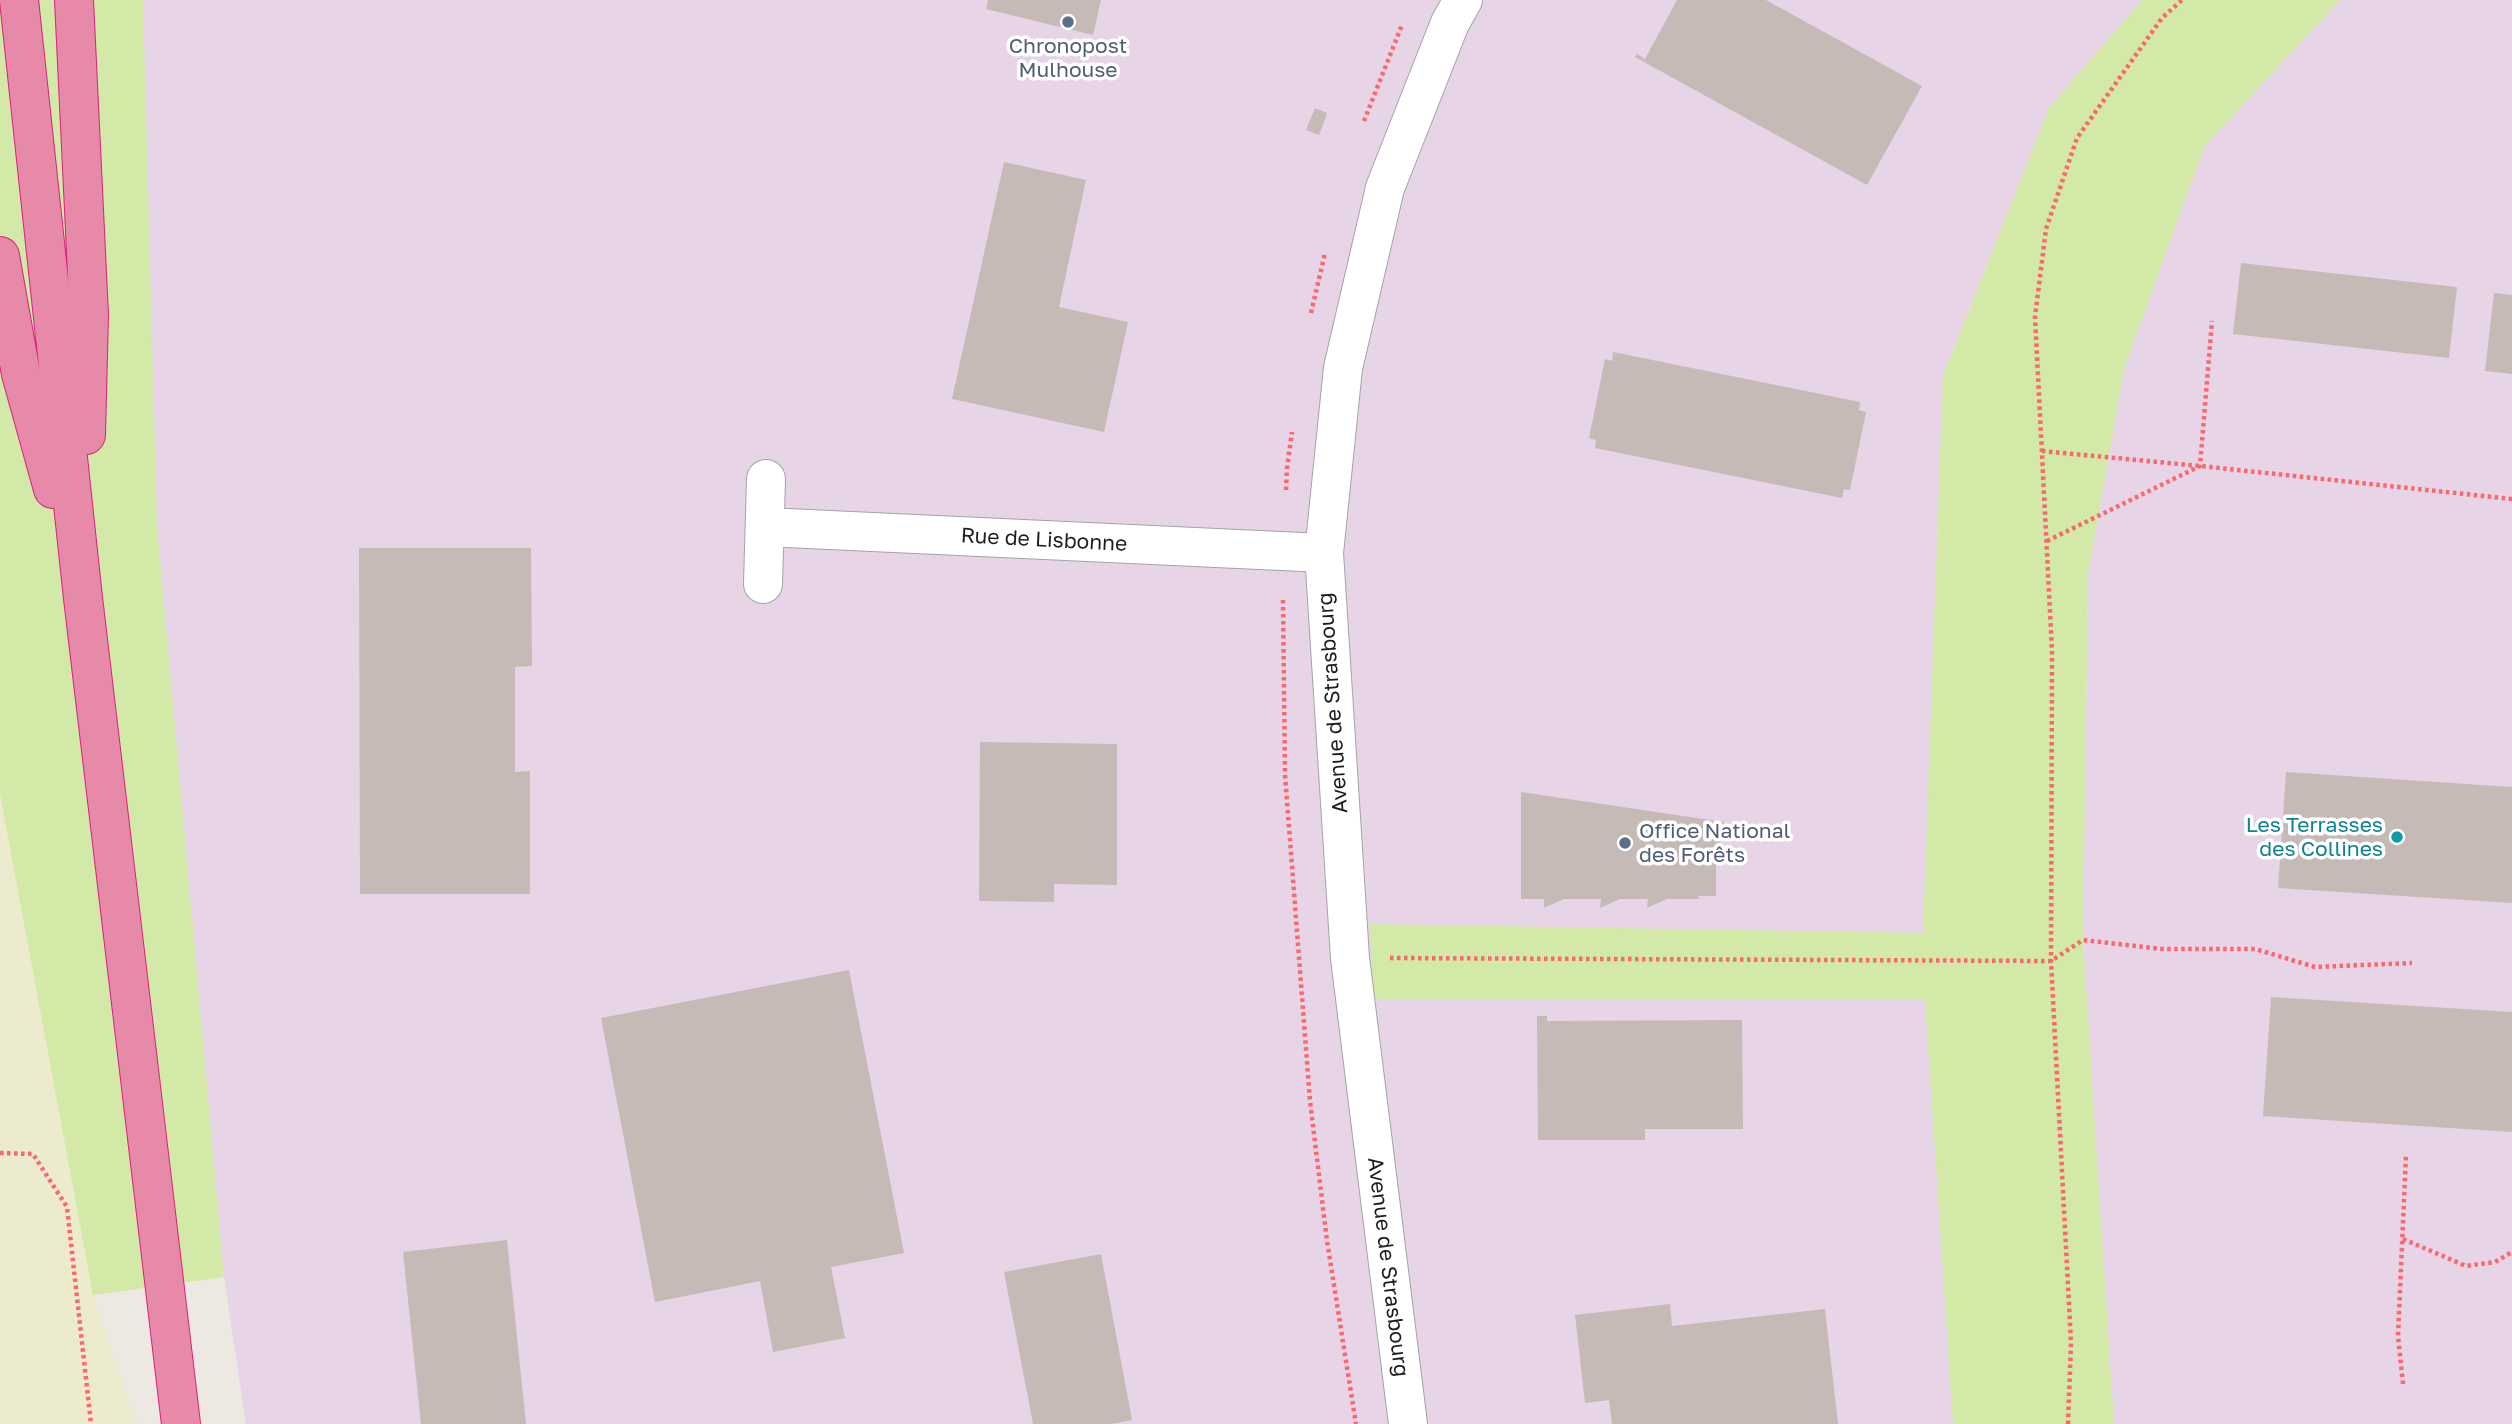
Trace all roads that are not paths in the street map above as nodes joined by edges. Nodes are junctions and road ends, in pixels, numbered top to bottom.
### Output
1 (19, 0) edge
2 (74, 0) edge
3 (1463, 0) edge
4 (0, 256) edge
5 (766, 479) dead end
6 (765, 527) junction
7 (1324, 553) junction
8 (763, 584) dead end
9 (83, 598) junction
10 (181, 1424) edge
11 (1408, 1424) edge

1 - 9 highway
2 - 9 highway
3 - 7 street, Avenue de Strasbourg
4 - 9 highway
5 - 6 street
6 - 7 street, Rue de Lisbonne
6 - 8 street
7 - 11 street, Avenue de Strasbourg
9 - 10 highway

